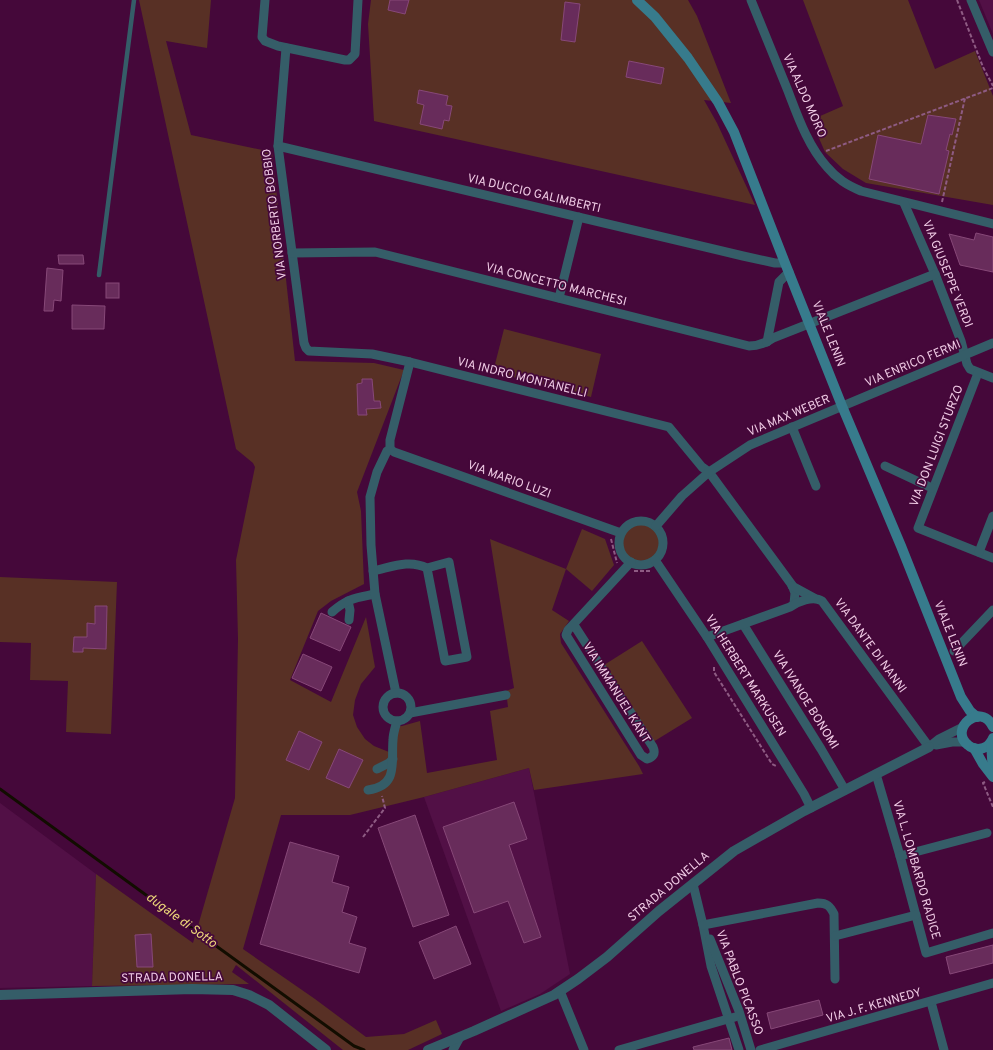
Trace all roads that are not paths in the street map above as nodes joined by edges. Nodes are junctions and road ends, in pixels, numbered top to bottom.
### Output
1 (134, 0) edge
2 (265, 0) edge
3 (358, 0) edge
4 (637, 0) edge
5 (751, 0) edge
6 (971, 0) edge
7 (286, 48) junction
8 (993, 52) edge
9 (278, 146) junction
10 (904, 203) junction
11 (580, 217) junction
12 (993, 224) edge
13 (292, 253) junction
14 (787, 268) junction
15 (935, 274) junction
16 (98, 275) dead end
17 (559, 298) junction
18 (810, 323) junction
19 (767, 342) junction
20 (993, 343) edge
21 (309, 351) joint
22 (964, 356) junction
23 (410, 362) junction
24 (978, 373) junction
25 (993, 378) edge
26 (842, 406) junction
27 (792, 427) junction
28 (390, 449) junction
29 (885, 466) dead end
30 (709, 472) junction
31 (816, 486) dead end
32 (932, 488) junction
33 (993, 516) edge
34 (656, 526) junction
35 (621, 533) junction
36 (979, 552) junction
37 (993, 558) edge
38 (655, 560) junction
39 (623, 564) junction
40 (427, 568) junction
41 (373, 571) junction
42 (792, 586) junction
43 (375, 594) junction
44 (814, 598) junction
45 (348, 601) junction
46 (794, 604) junction
47 (993, 610) edge
48 (332, 612) dead end
49 (349, 620) dead end
50 (744, 624) junction
51 (574, 625) junction
52 (706, 637) junction
53 (954, 651) dead end
54 (396, 694) junction
55 (506, 695) dead end
56 (961, 697) junction
57 (410, 713) junction
58 (976, 717) junction
59 (991, 721) edge
60 (397, 722) junction
61 (964, 724) junction
62 (992, 740) edge
63 (965, 742) junction
64 (929, 747) junction
65 (974, 748) junction
66 (393, 759) junction
67 (377, 769) dead end
68 (876, 774) junction
69 (993, 774) edge
70 (993, 778) edge
71 (368, 790) dead end
72 (845, 790) junction
73 (810, 808) junction
74 (987, 832) dead end
75 (900, 856) junction
76 (693, 884) junction
77 (916, 915) junction
78 (703, 925) junction
79 (993, 933) edge
80 (835, 936) junction
81 (835, 979) dead end
82 (993, 983) edge
83 (560, 991) junction
84 (0, 995) edge
85 (931, 1002) junction
86 (740, 1015) junction
87 (725, 1020) junction
88 (460, 1037) junction
89 (432, 1049) edge
90 (326, 1050) edge
91 (453, 1050) edge
92 (584, 1050) edge
93 (619, 1050) edge
94 (738, 1050) edge
95 (744, 1050) edge
96 (751, 1050) edge
97 (760, 1050) edge
98 (944, 1050) edge

1 - 16 lane
2 - 7 street
3 - 7 street
4 - 14 main road, VIALE LENIN
5 - 10 street, VIA ALDO MORO
6 - 8 street
7 - 9 street, VIA NORBERTO BOBBIO
9 - 11 street, VIA DUCCIO GALIMBERTI
9 - 13 street, VIA NORBERTO BOBBIO
10 - 12 street, VIA ALDO MORO
10 - 15 street, VIA GIUSEPPE VERDI
11 - 14 street, VIA DUCCIO GALIMBERTI
11 - 17 street
13 - 17 street, VIA CONCETTO MARCHESI
13 - 21 street, VIA NORBERTO BOBBIO
14 - 18 main road, VIALE LENIN
14 - 19 street
15 - 18 street, VIA CONCETTO MARCHESI
15 - 22 street, VIA GIUSEPPE VERDI
17 - 19 street, VIA CONCETTO MARCHESI
18 - 19 street, VIA CONCETTO MARCHESI
18 - 26 main road, VIALE LENIN
20 - 22 street, VIA ENRICO FERMI
21 - 23 street, VIA INDRO MONTANELLI
22 - 24 street
22 - 26 street, VIA ENRICO FERMI
23 - 28 street
23 - 30 street, VIA INDRO MONTANELLI
24 - 25 street
24 - 32 street, VIA DON LUIGI STURZO
26 - 27 street, VIA MAX WEBER
26 - 56 main road, VIALE LENIN
27 - 30 street, VIA MAX WEBER
27 - 31 street
28 - 35 street, VIA MARIO LUZI
28 - 41 street
29 - 32 street
30 - 34 street, VIA MAX WEBER
30 - 42 street, VIA INDRO MONTANELLI
32 - 36 street, VIA DON LUIGI STURZO
33 - 36 street
34 - 35 street
34 - 38 street
35 - 39 street
36 - 37 street
38 - 39 street
38 - 52 street, VIA HERBERT MARKUSEN
39 - 51 street, VIA IMMANUEL KANT
40 - 40 street
40 - 41 street
41 - 43 street
42 - 44 street
42 - 46 street
43 - 45 street
43 - 54 street
44 - 46 street, VIA DANTE DI NANNI
44 - 64 street, VIA DANTE DI NANNI
45 - 48 street
45 - 49 street
46 - 50 street, VIA DANTE DI NANNI
47 - 53 street
50 - 52 street, VIA DANTE DI NANNI
50 - 72 street, VIA IVANOE BONOMI
51 - 51 street, VIA IMMANUEL KANT
52 - 73 street, VIA HERBERT MARKUSEN
54 - 57 street
54 - 60 street
55 - 57 street
56 - 58 main road, VIALE LENIN
56 - 61 main road, VIALE LENIN
57 - 60 street
58 - 59 main road
58 - 61 main road
60 - 66 street
61 - 63 main road, VIALE LENIN
61 - 64 street
62 - 65 main road
62 - 69 main road
63 - 64 street
63 - 65 main road
64 - 68 street, STRADA DONELLA
65 - 70 main road
66 - 67 street
66 - 71 street
68 - 72 street, STRADA DONELLA
68 - 75 street, VIA L. LOMBARDO RADICE
72 - 73 street, STRADA DONELLA
73 - 76 street, STRADA DONELLA
74 - 75 street
75 - 77 street, VIA L. LOMBARDO RADICE
76 - 78 street, VIA PABLO PICASSO
76 - 83 street, STRADA DONELLA
77 - 79 street, VIA L. LOMBARDO RADICE
77 - 80 street
78 - 80 street
78 - 86 street, VIA PABLO PICASSO
78 - 87 street, VIA PABLO PICASSO
80 - 81 street
82 - 85 street, VIA J. F. KENNEDY
83 - 88 street, STRADA DONELLA
83 - 92 street
84 - 90 street, STRADA DONELLA
85 - 97 street, VIA J. F. KENNEDY
85 - 98 street
86 - 87 street
86 - 96 street, VIA PABLO PICASSO
87 - 93 street
87 - 94 street, VIA PABLO PICASSO
87 - 95 street
88 - 89 street, STRADA DONELLA
88 - 91 street

